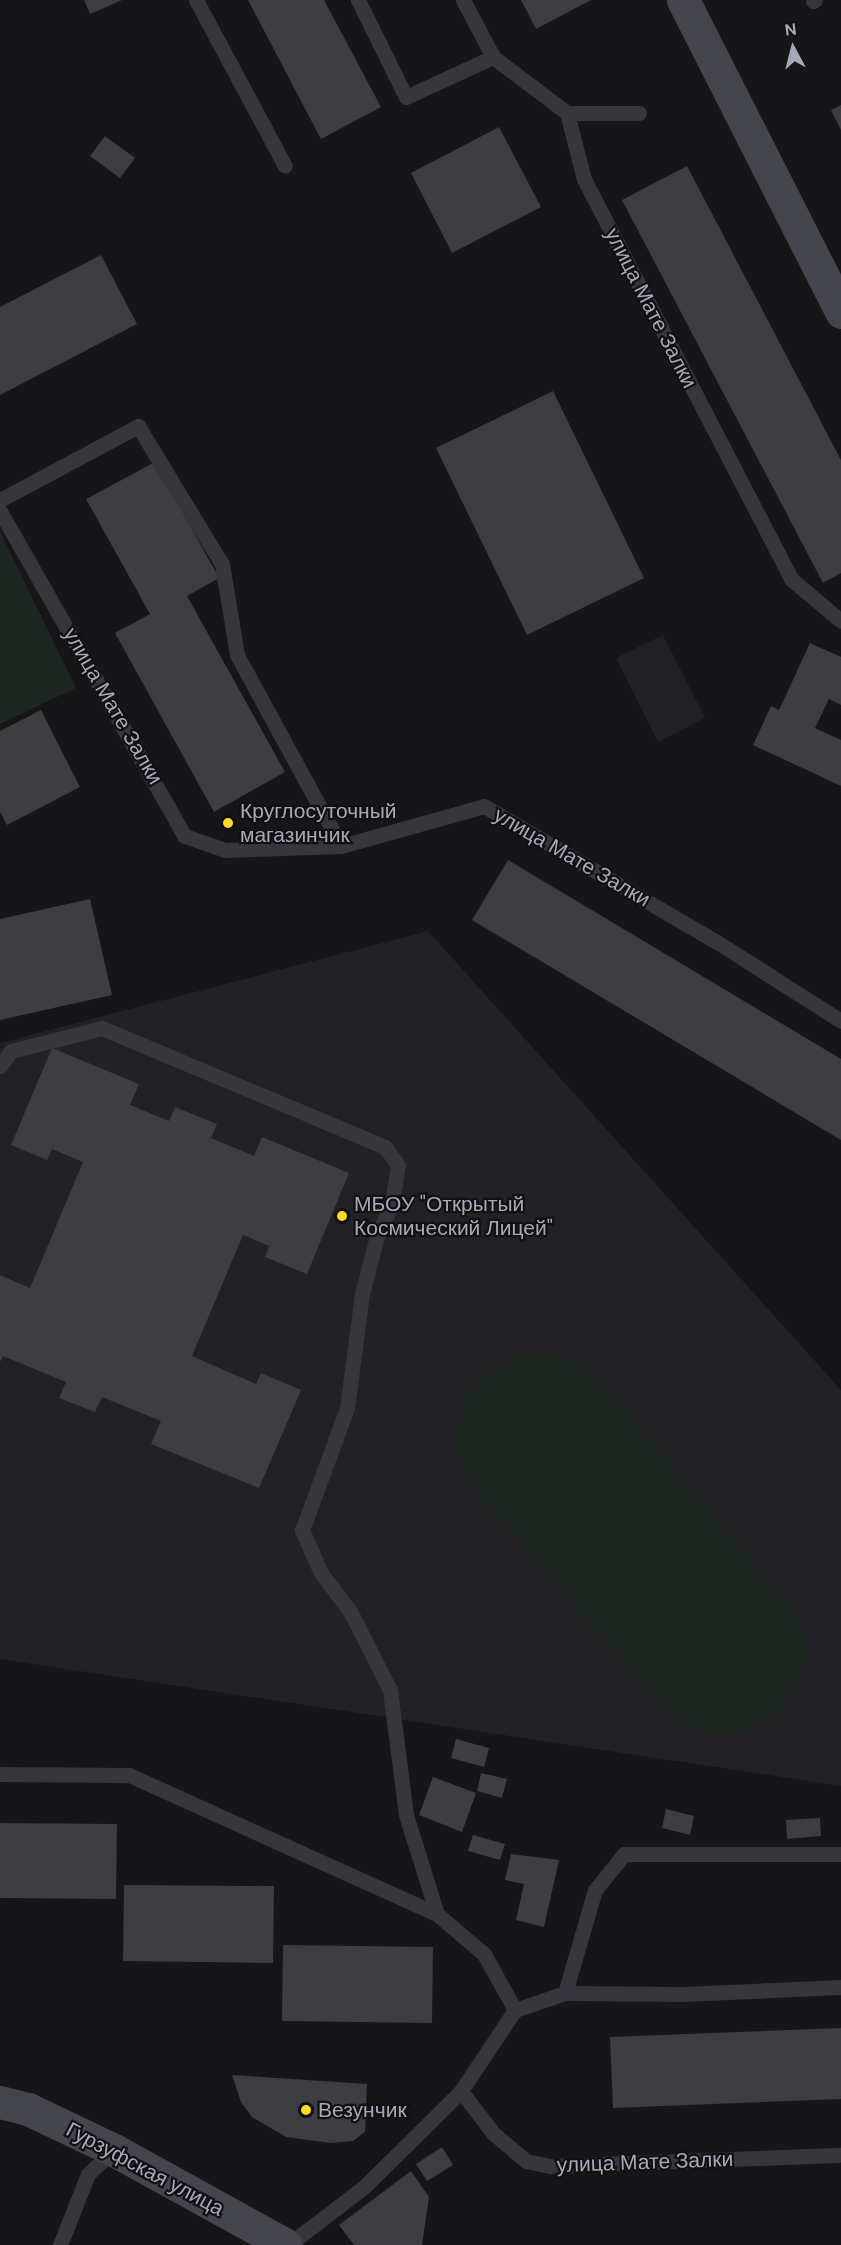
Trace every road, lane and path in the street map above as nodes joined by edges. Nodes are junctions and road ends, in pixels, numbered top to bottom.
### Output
1 (196, 0) edge
2 (358, 0) edge
3 (463, 0) edge
4 (683, 0) edge
5 (494, 57) junction
6 (567, 113) junction
7 (639, 113) dead end
8 (285, 166) dead end
9 (841, 312) edge
10 (0, 500) edge
11 (0, 511) edge
12 (841, 621) edge
13 (341, 846) junction
14 (841, 1021) edge
15 (0, 1066) edge
16 (0, 1774) edge
17 (841, 1854) edge
18 (437, 1914) junction
19 (841, 1987) edge
20 (565, 1993) junction
21 (515, 2010) junction
22 (461, 2091) junction
23 (0, 2102) edge
24 (114, 2150) junction
25 (841, 2155) edge
26 (60, 2245) edge
27 (287, 2245) edge

1 - 8 lane
2 - 5 lane
3 - 5 lane
4 - 9 street
5 - 6 lane
6 - 7 lane
6 - 12 lane, улица Мате Залки
10 - 13 lane
11 - 13 lane, улица Мате Залки
13 - 14 lane, улица Мате Залки
15 - 18 lane
16 - 18 lane
17 - 20 lane
18 - 21 lane
19 - 20 lane
20 - 21 lane
21 - 22 lane
22 - 25 lane, улица Мате Залки
22 - 27 lane
23 - 24 street, Гурзуфская улица
24 - 26 lane
24 - 27 street, Гурзуфская улица

